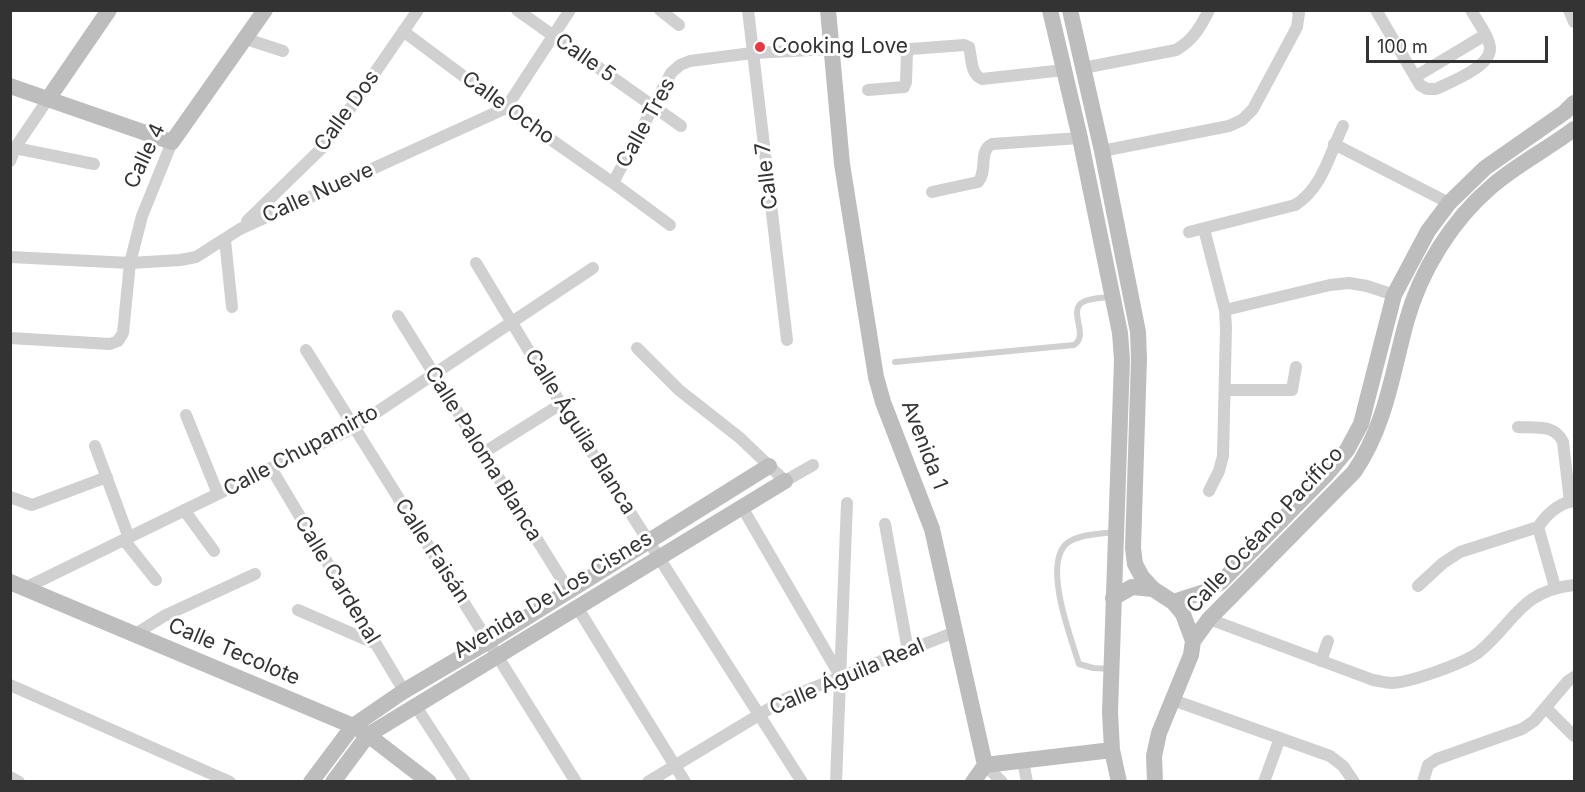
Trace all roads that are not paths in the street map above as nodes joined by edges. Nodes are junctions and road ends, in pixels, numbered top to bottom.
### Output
1 (109, 10) edge
2 (265, 10) edge
3 (418, 10) edge
4 (517, 10) edge
5 (570, 10) edge
6 (660, 10) edge
7 (748, 10) edge
8 (828, 10) edge
9 (1050, 10) edge
10 (1070, 10) edge
11 (1209, 10) edge
12 (1297, 10) edge
13 (1376, 10) edge
14 (1470, 10) edge
15 (1569, 10) edge
16 (1575, 21) edge
17 (679, 25) dead end
18 (403, 31) junction
19 (1485, 35) junction
20 (553, 36) junction
21 (246, 39) junction
22 (832, 49) junction
23 (283, 51) dead end
24 (752, 53) junction
25 (1083, 68) junction
26 (1064, 70) junction
27 (1415, 77) junction
28 (10, 86) edge
29 (868, 90) dead end
30 (48, 99) junction
31 (1575, 103) edge
32 (654, 106) junction
33 (506, 108) junction
34 (681, 126) dead end
35 (1343, 126) dead end
36 (1575, 129) edge
37 (1080, 138) junction
38 (172, 141) junction
39 (1334, 144) junction
40 (15, 148) junction
41 (1102, 151) junction
42 (10, 161) edge
43 (94, 164) dead end
44 (613, 183) junction
45 (932, 192) dead end
46 (1449, 203) junction
47 (670, 225) dead end
48 (240, 228) junction
49 (1204, 229) junction
50 (1190, 232) dead end
51 (225, 240) junction
52 (1441, 244) junction
53 (10, 257) edge
54 (1124, 257) junction
55 (1105, 260) junction
56 (130, 263) junction
57 (476, 263) dead end
58 (593, 268) dead end
59 (1394, 295) junction
60 (1113, 297) junction
61 (232, 307) dead end
62 (1225, 310) junction
63 (398, 316) dead end
64 (511, 322) junction
65 (10, 338) edge
66 (787, 340) dead end
67 (637, 348) dead end
68 (306, 350) dead end
69 (895, 362) dead end
70 (1296, 367) dead end
71 (433, 375) junction
72 (1226, 390) junction
73 (561, 404) junction
74 (186, 415) dead end
75 (1518, 427) dead end
76 (353, 428) junction
77 (95, 446) dead end
78 (483, 453) junction
79 (813, 465) dead end
80 (769, 466) junction
81 (271, 468) junction
82 (107, 477) junction
83 (785, 481) junction
84 (1209, 491) dead end
85 (218, 494) junction
86 (10, 497) edge
87 (1572, 501) edge
88 (847, 503) dead end
89 (742, 507) junction
90 (184, 510) junction
91 (885, 525) dead end
92 (1538, 527) junction
93 (1116, 532) junction
94 (126, 539) junction
95 (648, 541) junction
96 (214, 551) dead end
97 (658, 557) junction
98 (255, 574) dead end
99 (156, 580) dead end
100 (18, 585) edge
101 (1575, 585) edge
102 (1418, 586) dead end
103 (1555, 588) junction
104 (1153, 589) junction
105 (569, 591) junction
106 (1113, 598) junction
107 (1173, 602) junction
108 (577, 607) junction
109 (298, 610) dead end
110 (1209, 619) junction
111 (955, 632) junction
112 (134, 635) junction
113 (1193, 641) junction
114 (1328, 641) dead end
115 (374, 643) junction
116 (494, 648) junction
117 (908, 651) junction
118 (1321, 661) junction
119 (1111, 669) junction
120 (840, 676) junction
121 (1575, 678) edge
122 (10, 685) edge
123 (404, 691) junction
124 (1173, 700) junction
125 (415, 705) junction
126 (1546, 708) junction
127 (760, 714) junction
128 (352, 726) junction
129 (368, 735) junction
130 (1575, 736) edge
131 (1280, 738) junction
132 (1112, 750) junction
133 (1023, 761) junction
134 (675, 765) junction
135 (985, 765) junction
136 (10, 777) edge
137 (20, 782) edge
138 (230, 782) edge
139 (311, 782) edge
140 (333, 782) edge
141 (429, 782) edge
142 (465, 782) edge
143 (576, 782) edge
144 (648, 782) edge
145 (685, 782) edge
146 (802, 782) edge
147 (836, 782) edge
148 (973, 782) edge
149 (1002, 782) edge
150 (1027, 782) edge
151 (1119, 782) edge
152 (1155, 782) edge
153 (1264, 782) edge
154 (1354, 782) edge
155 (1424, 782) edge

1 - 30 street
2 - 21 street, Calle 4
3 - 18 street, Calle Dos
4 - 20 street, Calle 5
5 - 20 street
6 - 17 street
7 - 24 street, Calle 7
8 - 22 street, Avenida 1
9 - 26 street
10 - 25 street, Calle Océano Pacífico
11 - 25 street
12 - 41 street
13 - 27 street
14 - 19 street
15 - 16 street
18 - 33 street, Calle Ocho
18 - 48 street, Calle Dos
19 - 27 street
19 - 27 street
20 - 32 street, Calle 5
20 - 33 street
21 - 23 street
21 - 38 street, Calle 4
22 - 24 street
22 - 111 street, Avenida 1
24 - 32 street, Calle Tres
24 - 66 street, Calle 7
25 - 41 street, Calle Océano Pacífico
26 - 29 street
26 - 37 street
28 - 30 street
30 - 38 street
30 - 40 street
31 - 46 street, Calle Océano Pacífico
32 - 34 street, Calle 5
32 - 44 street, Calle Tres
33 - 44 street, Calle Ocho
33 - 48 street, Calle Nueve
35 - 39 street
36 - 52 street, Calle Océano Pacífico
37 - 45 street
37 - 55 street
38 - 56 street, Calle 4
39 - 46 street
39 - 49 street
40 - 42 street
40 - 43 street
41 - 54 street, Calle Océano Pacífico
44 - 47 street, Calle Ocho
46 - 59 street, Calle Océano Pacífico
48 - 51 street, Calle Nueve
49 - 50 street
49 - 62 street
51 - 56 street, Calle Nueve
51 - 61 street
52 - 59 street
52 - 110 street, Calle Océano Pacífico
53 - 56 street, Calle Nueve
54 - 55 street
54 - 104 street, Calle Océano Pacífico
55 - 60 street
56 - 65 street, Calle 4
57 - 64 street, Calle Águila Blanca
58 - 64 street, Calle Chupamirto
59 - 62 street
59 - 107 street, Calle Océano Pacífico
60 - 69 lane
60 - 93 street
62 - 72 street
63 - 71 street, Calle Paloma Blanca
64 - 71 street, Calle Chupamirto
64 - 73 street, Calle Águila Blanca
67 - 80 street
68 - 76 street, Calle Faisán
70 - 72 street
71 - 76 street, Calle Chupamirto
71 - 78 street, Calle Paloma Blanca
72 - 84 street
73 - 78 street
73 - 95 street, Calle Águila Blanca
74 - 85 street
75 - 87 street
76 - 81 street, Calle Chupamirto
76 - 116 street, Calle Faisán
77 - 82 street
78 - 105 street, Calle Paloma Blanca
79 - 83 street, Avenida De Los Cisnes
80 - 83 street
80 - 95 street, Avenida De Los Cisnes
81 - 85 street, Calle Chupamirto
81 - 115 street, Calle Cardenal
82 - 86 street
82 - 94 street
83 - 89 street, Avenida De Los Cisnes
85 - 90 street, Calle Chupamirto
87 - 92 street
88 - 120 street
89 - 97 street, Avenida De Los Cisnes
89 - 120 street
90 - 94 street, Calle Chupamirto
90 - 96 street
91 - 117 street
92 - 102 street
92 - 103 street
93 - 106 street
93 - 119 lane
94 - 99 street
94 - 100 street, Calle Chupamirto
95 - 97 street, Calle Águila Blanca
95 - 105 street, Avenida De Los Cisnes
97 - 108 street, Avenida De Los Cisnes
97 - 127 street, Calle Águila Blanca
98 - 112 street
100 - 112 street, Calle Tecolote
101 - 103 street
103 - 118 street
104 - 106 street
104 - 107 street, Calle Océano Pacífico
105 - 116 street, Avenida De Los Cisnes
106 - 119 street
107 - 113 street, Calle Océano Pacífico
108 - 116 street, Avenida De Los Cisnes
108 - 134 street
109 - 115 street
110 - 113 street, Calle Océano Pacífico
110 - 118 street
111 - 117 street, Calle Águila Real
111 - 135 street, Avenida 1
112 - 128 street, Calle Tecolote
113 - 124 street, Calle Océano Pacífico
114 - 118 street
115 - 123 street, Calle Cardenal
116 - 123 street, Avenida De Los Cisnes
116 - 125 street, Avenida De Los Cisnes
116 - 143 street, Calle Faisán
117 - 120 street, Calle Águila Real
119 - 132 street
120 - 127 street, Calle Águila Real
120 - 147 street
121 - 126 street
122 - 138 street
123 - 128 street, Avenida De Los Cisnes
124 - 131 street
124 - 152 street, Calle Océano Pacífico
125 - 129 street, Avenida De Los Cisnes
125 - 142 street
126 - 130 street
126 - 155 street
127 - 134 street, Calle Águila Real
127 - 146 street, Calle Águila Blanca
128 - 129 street, Calle Tecolote
128 - 139 street, Avenida De Los Cisnes
129 - 140 street, Avenida De Los Cisnes
129 - 141 street, Calle Tecolote
131 - 153 street
131 - 154 street
132 - 133 street
132 - 151 street
133 - 135 street
133 - 150 street
134 - 144 street, Calle Águila Real
134 - 145 street
135 - 148 street
135 - 149 street
136 - 137 street

